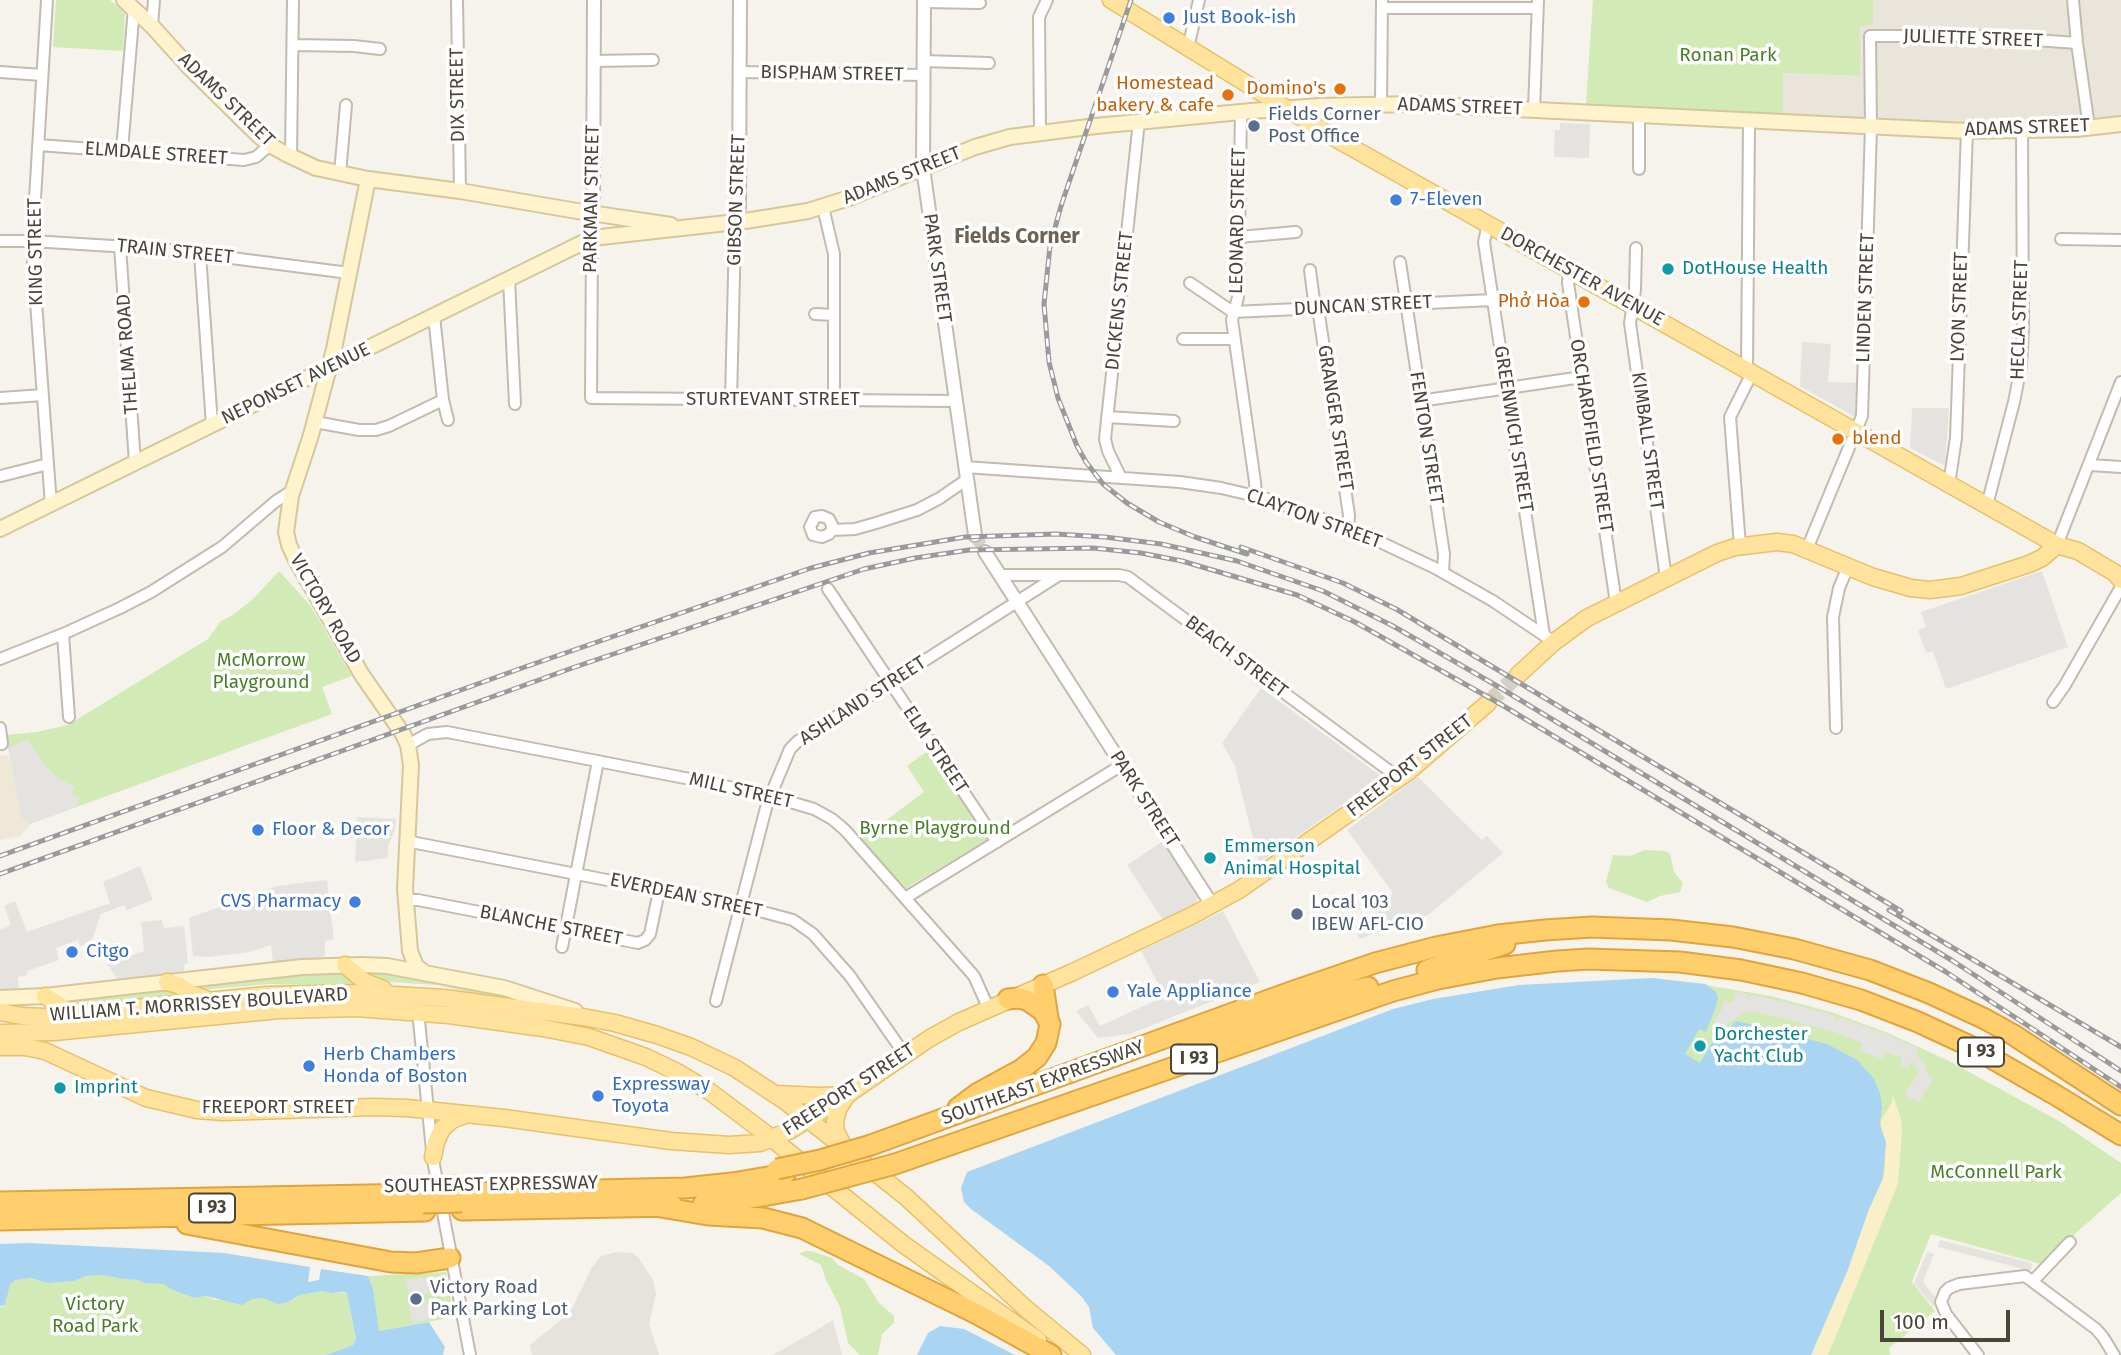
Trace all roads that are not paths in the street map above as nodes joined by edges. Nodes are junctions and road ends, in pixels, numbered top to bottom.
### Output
1 (47, 0) edge
2 (153, 0) edge
3 (293, 0) edge
4 (457, 0) edge
5 (594, 0) edge
6 (740, 0) edge
7 (1047, 0) edge
8 (1111, 0) edge
9 (1199, 0) edge
10 (2073, 0) edge
11 (924, 1) edge
12 (980, 3) dead end
13 (129, 4) edge
14 (1382, 4) edge
15 (1538, 4) edge
16 (152, 26) junction
17 (1870, 36) joint
18 (2077, 43) junction
19 (294, 45) junction
20 (1188, 48) junction
21 (380, 49) dead end
22 (653, 60) dead end
23 (593, 61) junction
24 (923, 61) junction
25 (989, 63) dead end
26 (0, 72) edge
27 (740, 72) junction
28 (42, 75) junction
29 (923, 75) junction
30 (1381, 104) junction
31 (346, 105) dead end
32 (1284, 108) junction
33 (1241, 111) junction
34 (1534, 111) junction
35 (1640, 116) junction
36 (1139, 121) junction
37 (1749, 121) junction
38 (2121, 124) edge
39 (1871, 127) junction
40 (2090, 127) junction
41 (2022, 130) junction
42 (1967, 131) junction
43 (1040, 133) junction
44 (38, 145) junction
45 (270, 145) junction
46 (122, 150) junction
47 (291, 157) junction
48 (923, 168) junction
49 (1639, 169) dead end
50 (340, 174) junction
51 (369, 179) junction
52 (460, 191) junction
53 (823, 207) junction
54 (593, 213) junction
55 (737, 222) junction
56 (1488, 224) junction
57 (689, 228) junction
58 (1296, 232) dead end
59 (624, 234) junction
60 (1239, 237) junction
61 (592, 239) junction
62 (2060, 239) dead end
63 (2121, 240) edge
64 (0, 241) edge
65 (32, 241) junction
66 (120, 246) junction
67 (1636, 248) dead end
68 (200, 254) junction
69 (1400, 262) dead end
70 (1310, 270) dead end
71 (1569, 270) junction
72 (349, 273) junction
73 (509, 279) junction
74 (1190, 283) dead end
75 (1493, 300) junction
76 (1405, 304) junction
77 (1632, 305) junction
78 (1316, 308) junction
79 (1233, 312) junction
80 (815, 314) dead end
81 (834, 315) junction
82 (434, 316) junction
83 (1183, 339) dead end
84 (1234, 339) junction
85 (329, 368) junction
86 (1750, 371) junction
87 (1582, 377) junction
88 (2121, 382) edge
89 (1507, 389) junction
90 (43, 395) junction
91 (0, 398) edge
92 (591, 398) joint
93 (443, 400) junction
94 (732, 400) junction
95 (834, 400) junction
96 (956, 401) junction
97 (1420, 401) junction
98 (515, 404) dead end
99 (1107, 416) junction
100 (447, 420) dead end
101 (1174, 421) dead end
102 (315, 422) junction
103 (212, 425) junction
104 (1856, 432) junction
105 (135, 463) junction
106 (48, 464) junction
107 (2090, 464) junction
108 (2121, 467) edge
109 (966, 474) junction
110 (1, 476) edge
111 (1121, 478) junction
112 (1949, 484) junction
113 (292, 491) junction
114 (1255, 496) junction
115 (51, 505) junction
116 (1987, 505) junction
117 (1348, 528) junction
118 (0, 529) edge
119 (832, 530) dead end
120 (975, 534) tunnel mouth
121 (2057, 545) junction
122 (1740, 546) junction
123 (1807, 549) junction
124 (985, 552) tunnel mouth
125 (1848, 567) junction
126 (1443, 572) junction
127 (1000, 575) junction
128 (1059, 575) junction
129 (1666, 578) junction
130 (2121, 583) edge
131 (828, 589) dead end
132 (1018, 602) junction
133 (1616, 603) junction
134 (63, 634) junction
135 (1549, 638) junction
136 (0, 659) edge
137 (1518, 675) tunnel mouth
138 (890, 683) junction
139 (2053, 702) dead end
140 (1488, 703) tunnel mouth
141 (69, 717) dead end
142 (1836, 727) dead end
143 (0, 728) edge
144 (1, 744) edge
145 (408, 745) junction
146 (598, 761) junction
147 (1122, 765) junction
148 (1399, 778) junction
149 (770, 796) junction
150 (406, 841) junction
151 (997, 842) junction
152 (576, 874) junction
153 (659, 891) junction
154 (905, 898) junction
155 (406, 900) junction
156 (1212, 905) junction
157 (741, 906) junction
158 (565, 929) junction
159 (1545, 930) junction
160 (562, 947) dead end
161 (410, 951) junction
162 (345, 965) junction
163 (387, 966) junction
164 (1497, 968) junction
165 (425, 973) junction
166 (1402, 979) junction
167 (167, 982) junction
168 (1043, 985) junction
169 (410, 995) junction
170 (45, 996) junction
171 (0, 998) edge
172 (1008, 999) junction
173 (219, 1000) junction
174 (716, 1001) dead end
175 (988, 1007) junction
176 (418, 1011) junction
177 (0, 1012) edge
178 (93, 1013) junction
179 (599, 1020) junction
180 (1049, 1021) junction
181 (54, 1032) junction
182 (0, 1033) edge
183 (0, 1047) edge
184 (49, 1053) junction
185 (905, 1055) junction
186 (775, 1094) junction
187 (847, 1095) junction
188 (2121, 1105) edge
189 (428, 1111) junction
190 (467, 1115) junction
191 (808, 1119) junction
192 (941, 1121) junction
193 (2121, 1135) edge
194 (772, 1139) junction
195 (847, 1150) junction
196 (883, 1154) junction
197 (433, 1157) junction
198 (790, 1179) junction
199 (0, 1195) edge
200 (422, 1198) junction
201 (462, 1198) junction
202 (0, 1202) edge
203 (661, 1207) junction
204 (0, 1212) edge
205 (159, 1217) junction
206 (0, 1220) edge
207 (2070, 1242) dead end
208 (450, 1258) junction
209 (2033, 1280) junction
210 (470, 1355) edge
211 (1054, 1355) edge
212 (1082, 1355) edge
213 (1978, 1355) edge
214 (2114, 1355) edge

1 - 28 street, KING STREET
2 - 16 street
3 - 19 street
4 - 52 street, DIX STREET
5 - 23 street, PARKMAN STREET
6 - 27 street, GIBSON STREET
7 - 43 street
8 - 20 main road, DORCHESTER AVENUE
9 - 20 street
10 - 18 street
11 - 12 street
11 - 24 street, PARK STREET
13 - 16 main road, ADAMS STREET
13 - 46 street
14 - 15 street
14 - 30 street
15 - 34 street
16 - 45 main road, ADAMS STREET
17 - 18 street, JULIETTE STREET
17 - 39 street, LINDEN STREET
18 - 40 street
19 - 21 street
19 - 47 street
20 - 32 main road, DORCHESTER AVENUE
22 - 23 street
23 - 54 street, PARKMAN STREET
24 - 25 street
24 - 29 street, PARK STREET
26 - 28 street
27 - 29 street, BISPHAM STREET
27 - 55 street, GIBSON STREET
28 - 44 street, KING STREET
29 - 48 street, PARK STREET
30 - 32 main road, ADAMS STREET
30 - 34 main road, ADAMS STREET
31 - 50 street
32 - 33 main road, ADAMS STREET
32 - 56 main road, DORCHESTER AVENUE
33 - 36 main road, ADAMS STREET
33 - 60 street, LEONARD STREET
34 - 35 main road, ADAMS STREET
35 - 37 main road, ADAMS STREET
35 - 49 street
36 - 43 main road, ADAMS STREET
36 - 99 street, DICKENS STREET
37 - 39 main road, ADAMS STREET
37 - 86 street
38 - 40 main road, ADAMS STREET
39 - 42 main road, ADAMS STREET
39 - 104 street, LINDEN STREET
40 - 41 main road, ADAMS STREET
41 - 42 main road, ADAMS STREET
41 - 116 street, HECLA STREET
42 - 112 street, LYON STREET
43 - 48 main road, ADAMS STREET
44 - 46 street, ELMDALE STREET
44 - 65 street, KING STREET
45 - 46 street, ELMDALE STREET
45 - 47 main road, ADAMS STREET
47 - 50 main road, ADAMS STREET
48 - 53 main road, ADAMS STREET
48 - 96 street, PARK STREET
50 - 51 main road, ADAMS STREET
51 - 52 main road, ADAMS STREET
51 - 72 main road, VICTORY ROAD
52 - 54 main road, ADAMS STREET
53 - 55 main road, ADAMS STREET
53 - 81 street
54 - 57 main road, ADAMS STREET
54 - 59 main road, ADAMS STREET
54 - 61 main road, PARKMAN STREET
55 - 57 main road, ADAMS STREET
55 - 94 street, GIBSON STREET
56 - 71 main road, DORCHESTER AVENUE
56 - 75 street, GREENWICH STREET
57 - 59 main road, ADAMS STREET
58 - 60 street
59 - 61 main road, ADAMS STREET
60 - 79 street, LEONARD STREET
61 - 73 main road, NEPONSET AVENUE
61 - 92 street, PARKMAN STREET
62 - 63 street
64 - 65 street, TRAIN STREET
65 - 66 street, TRAIN STREET
65 - 90 street, KING STREET
66 - 68 street, TRAIN STREET
66 - 105 street, THELMA ROAD
67 - 77 street, KIMBALL STREET
68 - 72 street, TRAIN STREET
68 - 103 street
69 - 76 street, FENTON STREET
70 - 78 street, GRANGER STREET
71 - 77 main road, DORCHESTER AVENUE
71 - 87 street, ORCHARDFIELD STREET
72 - 85 main road, VICTORY ROAD
73 - 82 main road, NEPONSET AVENUE
73 - 98 street
74 - 79 street
75 - 76 street, DUNCAN STREET
75 - 89 street, GREENWICH STREET
76 - 78 street, DUNCAN STREET
76 - 97 street, FENTON STREET
77 - 86 main road, DORCHESTER AVENUE
77 - 129 street, KIMBALL STREET
78 - 79 street, DUNCAN STREET
78 - 117 street, GRANGER STREET
79 - 84 street, LEONARD STREET
80 - 81 street
81 - 95 street
82 - 85 main road, NEPONSET AVENUE
82 - 93 street
83 - 84 street
84 - 114 street, LEONARD STREET
85 - 102 main road, VICTORY ROAD
85 - 103 main road, NEPONSET AVENUE
86 - 104 main road, DORCHESTER AVENUE
86 - 122 street
87 - 89 street
87 - 133 street, ORCHARDFIELD STREET
88 - 107 street
89 - 97 street
89 - 135 street, GREENWICH STREET
90 - 91 street
90 - 106 street, KING STREET
92 - 94 street, STURTEVANT STREET
93 - 100 street
93 - 102 street
94 - 95 street, STURTEVANT STREET
95 - 96 street, STURTEVANT STREET
96 - 109 street, PARK STREET
97 - 126 street, FENTON STREET
99 - 101 street
99 - 111 street, DICKENS STREET
102 - 113 main road, VICTORY ROAD
103 - 105 main road, NEPONSET AVENUE
104 - 112 main road, DORCHESTER AVENUE
104 - 123 street, LINDEN STREET
105 - 115 main road, NEPONSET AVENUE
106 - 110 street
106 - 115 street, KING STREET
107 - 108 street
107 - 121 street
109 - 111 street, CLAYTON STREET
109 - 119 street
109 - 120 street, PARK STREET
111 - 114 street, CLAYTON STREET
112 - 116 main road, DORCHESTER AVENUE
113 - 134 street
113 - 145 main road, VICTORY ROAD
114 - 117 street, CLAYTON STREET
115 - 118 main road, NEPONSET AVENUE
116 - 121 main road, DORCHESTER AVENUE
117 - 126 street, CLAYTON STREET
121 - 125 main road
121 - 130 main road, DORCHESTER AVENUE
122 - 123 main road
122 - 129 main road
123 - 125 main road
124 - 127 street, PARK STREET
125 - 142 street
126 - 135 street, CLAYTON STREET
127 - 128 street, BEACH STREET
127 - 132 street, PARK STREET
128 - 132 street
128 - 148 street, BEACH STREET
129 - 133 main road
130 - 139 street
131 - 138 street, ELM STREET
132 - 138 street, ASHLAND STREET
132 - 147 street, PARK STREET
133 - 135 main road
134 - 136 street
134 - 141 street
135 - 137 main road
138 - 149 street, ASHLAND STREET
138 - 151 street, ELM STREET
140 - 148 main road, FREEPORT STREET
143 - 144 street
145 - 146 street, MILL STREET
145 - 150 main road, VICTORY ROAD
146 - 149 street, MILL STREET
146 - 152 street
147 - 151 street
147 - 156 street, PARK STREET
148 - 156 main road, FREEPORT STREET
149 - 154 street, MILL STREET
149 - 157 street, ASHLAND STREET
150 - 152 street, EVERDEAN STREET
150 - 155 main road, VICTORY ROAD
151 - 154 street
152 - 153 street, EVERDEAN STREET
152 - 158 street
153 - 157 street, EVERDEAN STREET
153 - 158 street, BLANCHE STREET
154 - 175 street, MILL STREET
155 - 158 street, BLANCHE STREET
155 - 161 main road, VICTORY ROAD
156 - 168 main road, FREEPORT STREET
157 - 174 street, ASHLAND STREET
157 - 185 street, EVERDEAN STREET
158 - 160 street
159 - 166 highway, I 93
159 - 188 highway, SOUTHEAST EXPRESSWAY / I 93
159 - 192 highway, SOUTHEAST EXPRESSWAY / I 93
161 - 163 main road
161 - 165 main road, VICTORY ROAD
162 - 163 main road
162 - 167 main road
162 - 169 main road
163 - 165 main road
164 - 166 highway, I 93
164 - 193 highway, SOUTHEAST EXPRESSWAY / I 93
164 - 196 highway, SOUTHEAST EXPRESSWAY / I 93
165 - 179 main road
166 - 196 highway, I 93
167 - 170 main road
167 - 173 main road
168 - 172 main road, FREEPORT STREET
168 - 180 highway
169 - 173 main road, WILLIAM T. MORRISSEY BOULEVARD
169 - 179 main road, WILLIAM T. MORRISSEY BOULEVARD
170 - 171 main road
170 - 178 main road
172 - 175 main road, FREEPORT STREET
172 - 180 highway
173 - 178 main road, WILLIAM T. MORRISSEY BOULEVARD
175 - 185 main road, FREEPORT STREET
176 - 181 main road, WILLIAM T. MORRISSEY BOULEVARD
176 - 189 street
176 - 194 main road, WILLIAM T. MORRISSEY BOULEVARD
177 - 178 main road, WILLIAM T. MORRISSEY BOULEVARD
179 - 186 main road, WILLIAM T. MORRISSEY BOULEVARD
180 - 192 highway
181 - 182 main road, WILLIAM T. MORRISSEY BOULEVARD
181 - 184 main road
183 - 184 main road, FREEPORT STREET
184 - 189 main road, FREEPORT STREET
185 - 187 main road, FREEPORT STREET
186 - 187 main road
186 - 191 main road, WILLIAM T. MORRISSEY BOULEVARD
187 - 191 main road, FREEPORT STREET
187 - 195 main road
189 - 190 main road, FREEPORT STREET
189 - 197 street
190 - 194 main road, FREEPORT STREET
190 - 197 main road
191 - 194 main road, FREEPORT STREET
191 - 195 main road, WILLIAM T. MORRISSEY BOULEVARD
192 - 196 highway, SOUTHEAST EXPRESSWAY / I 93
194 - 211 main road, WILLIAM T. MORRISSEY BOULEVARD
195 - 212 main road, WILLIAM T. MORRISSEY BOULEVARD
196 - 198 highway, SOUTHEAST EXPRESSWAY / I 93, bridge
196 - 198 highway, SOUTHEAST EXPRESSWAY / I 93, bridge
197 - 208 street
198 - 201 highway, SOUTHEAST EXPRESSWAY / I 93
198 - 203 highway, SOUTHEAST EXPRESSWAY / I 93
199 - 200 highway, SOUTHEAST EXPRESSWAY / I 93
200 - 201 highway, SOUTHEAST EXPRESSWAY / I 93, bridge
200 - 202 highway, I 93
200 - 204 highway, I 93
200 - 205 highway, SOUTHEAST EXPRESSWAY / I 93
201 - 203 highway, SOUTHEAST EXPRESSWAY / I 93
203 - 211 highway
205 - 206 highway, SOUTHEAST EXPRESSWAY / I 93
205 - 208 highway
207 - 209 street
208 - 210 street
209 - 213 street
209 - 214 street

